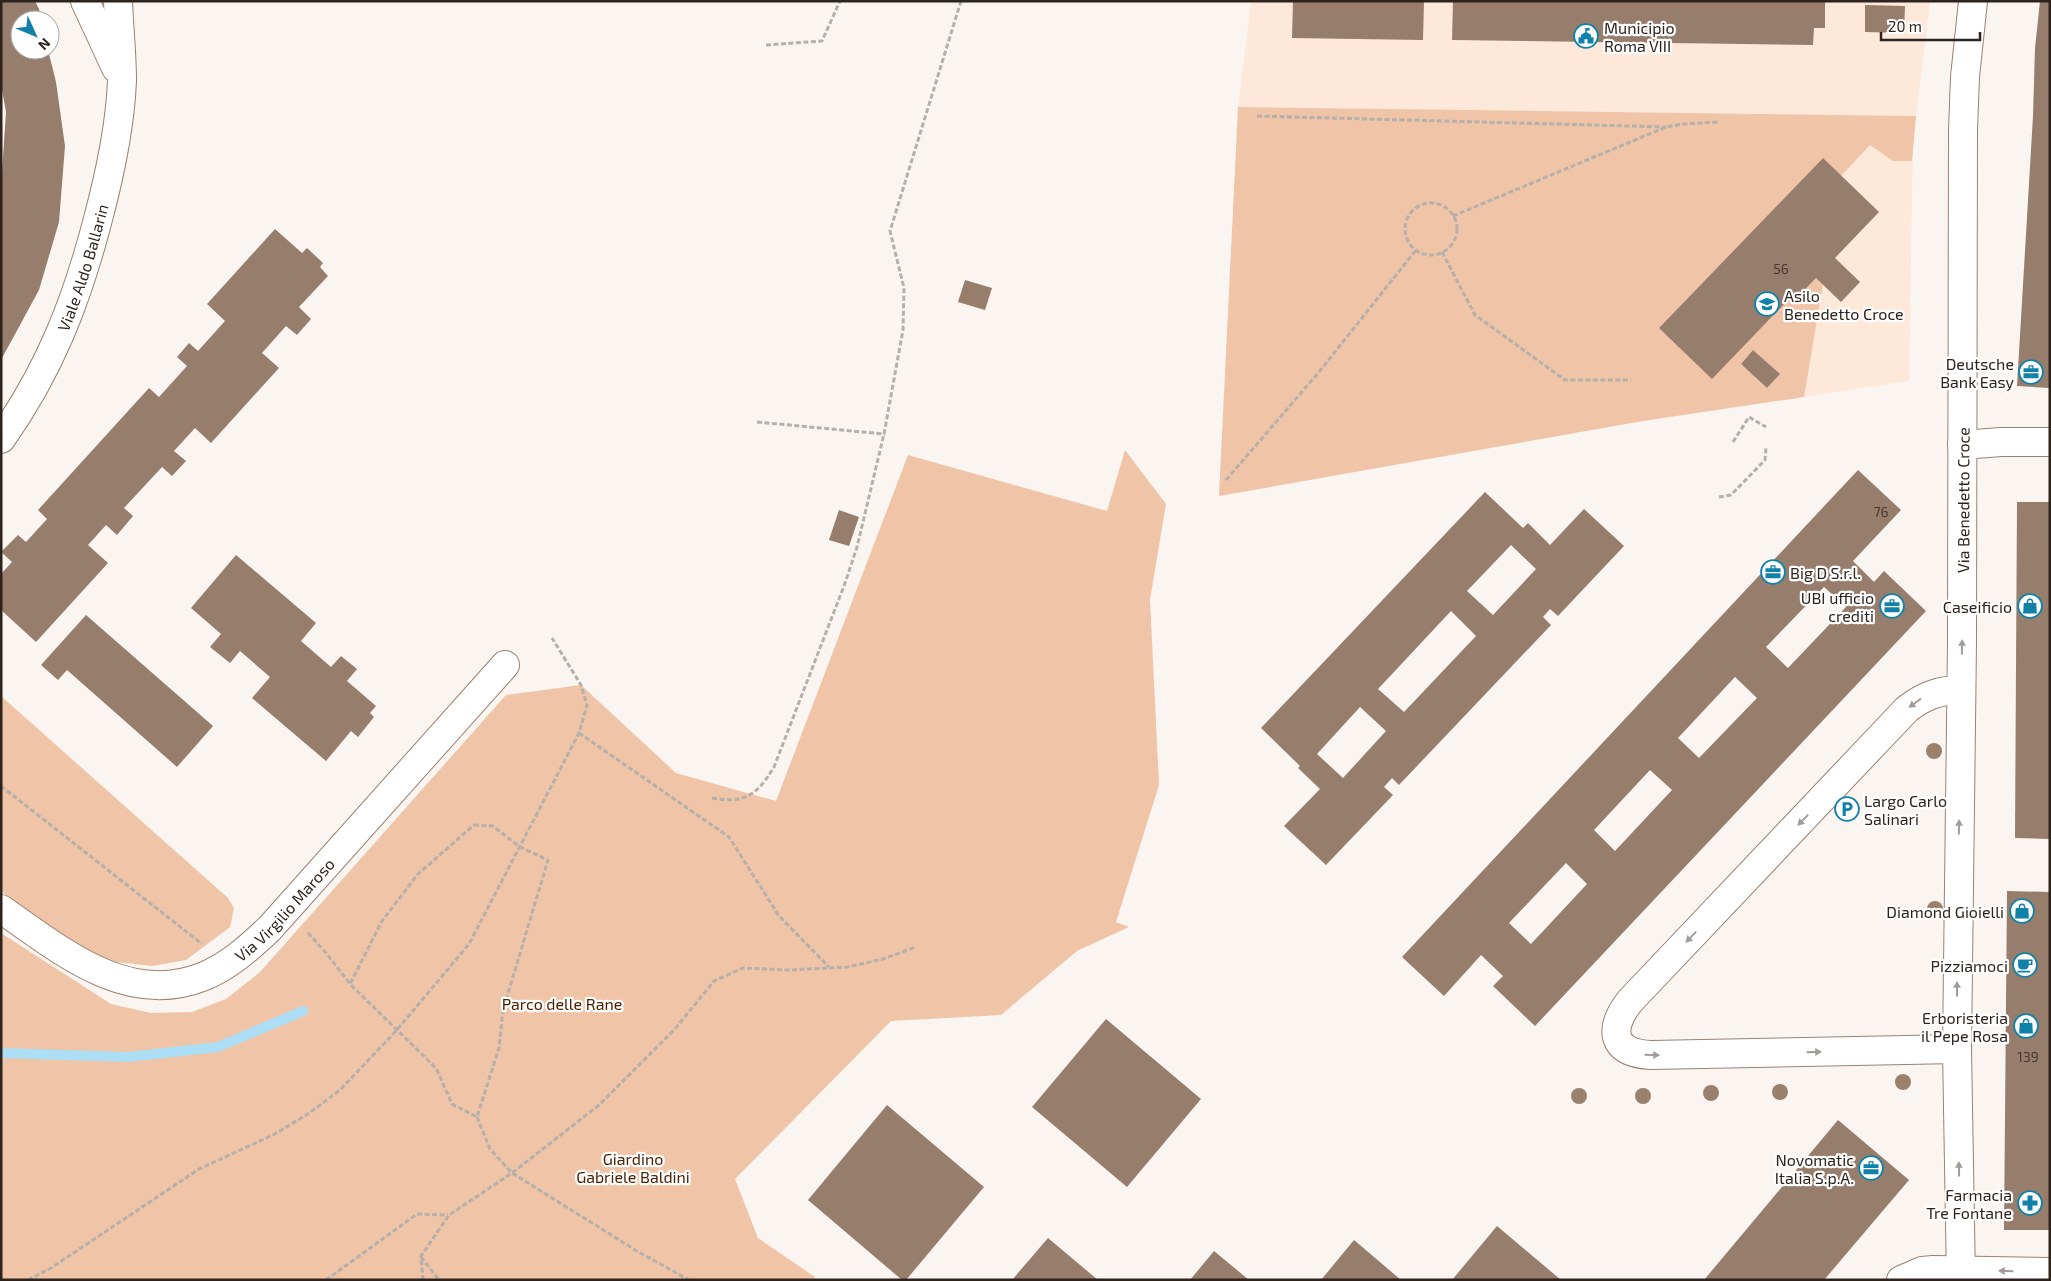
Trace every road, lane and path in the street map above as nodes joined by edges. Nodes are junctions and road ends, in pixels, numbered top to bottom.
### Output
1 (85, 1) edge
2 (118, 1) edge
3 (840, 1) edge
4 (961, 1) edge
5 (1973, 1) edge
6 (766, 45) dead end
7 (122, 81) junction
8 (1257, 116) dead end
9 (1718, 122) dead end
10 (1666, 127) junction
11 (1454, 216) junction
12 (1416, 250) junction
13 (1442, 252) junction
14 (1631, 380) dead end
15 (757, 422) dead end
16 (1766, 427) dead end
17 (884, 434) junction
18 (1, 439) edge
19 (1734, 442) dead end
20 (2050, 442) edge
21 (1962, 445) junction
22 (1766, 447) dead end
23 (1226, 480) dead end
24 (1719, 497) dead end
25 (552, 638) dead end
26 (505, 665) dead end
27 (1961, 690) junction
28 (579, 733) junction
29 (1, 786) edge
30 (712, 798) dead end
31 (520, 847) junction
32 (1, 909) edge
33 (287, 910) junction
34 (916, 947) dead end
35 (226, 963) junction
36 (829, 967) junction
37 (350, 984) junction
38 (396, 1031) junction
39 (1957, 1049) junction
40 (477, 1117) junction
41 (512, 1173) junction
42 (449, 1215) junction
43 (421, 1256) junction
44 (2050, 1272) edge
45 (1961, 1275) edge
46 (28, 1280) edge
47 (326, 1280) edge
48 (423, 1280) edge
49 (439, 1280) edge
50 (688, 1280) edge
51 (1901, 1280) edge

1 - 7 street
2 - 7 street, Viale Aldo Ballarin
3 - 6 path
4 - 17 path
5 - 21 street, Via Benedetto Croce
7 - 18 street, Viale Aldo Ballarin
8 - 10 path
9 - 10 path
10 - 11 path
11 - 12 path
11 - 13 path
12 - 13 path
12 - 23 path
13 - 14 path
15 - 17 path
16 - 19 path
17 - 30 path
20 - 21 street
27 -> 21 street, Via Benedetto Croce
22 - 24 path
25 - 28 path
26 - 33 street, Via Virgilio Maroso
39 -> 27 street, Via Benedetto Croce
27 -> 39 street
28 - 31 path
28 - 36 path
29 - 35 path
31 - 37 path
31 - 38 path
31 - 40 path
32 - 35 street, Via Virgilio Maroso
33 - 35 street, Via Virgilio Maroso
33 - 37 path
34 - 36 path
36 - 41 path
37 - 38 path
38 - 40 path
38 - 46 path
45 -> 39 street, Via Benedetto Croce
40 - 41 path
41 - 42 path
41 - 50 path
42 - 43 path
42 - 47 path
43 - 48 path
43 - 49 path
44 -> 45 street
45 - 51 street

